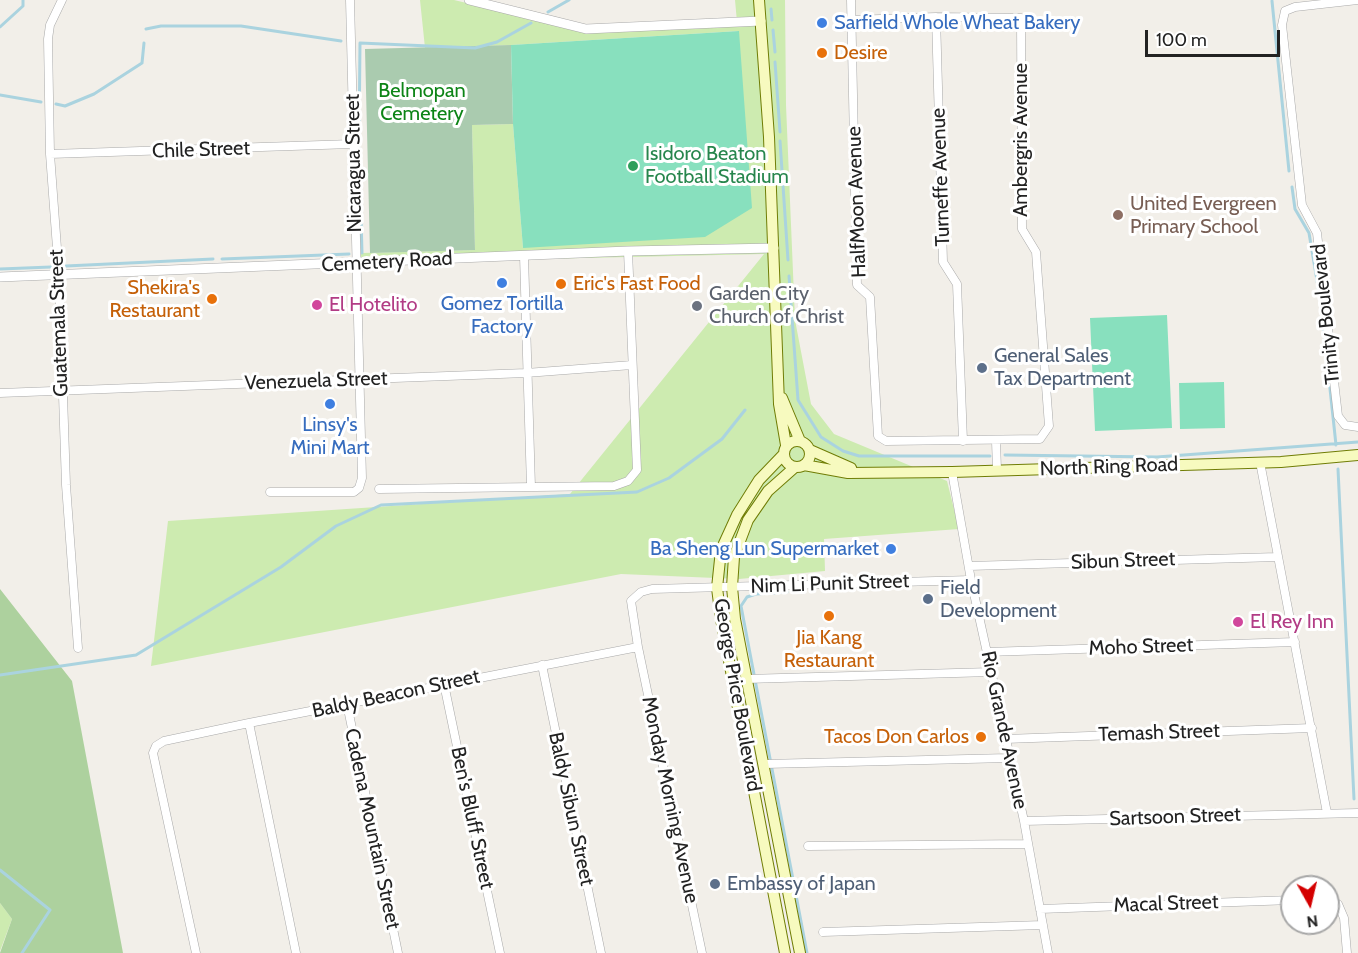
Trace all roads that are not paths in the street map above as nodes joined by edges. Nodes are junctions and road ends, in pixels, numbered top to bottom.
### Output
1 (62, 0) edge
2 (350, 0) edge
3 (469, 0) edge
4 (759, 0) edge
5 (851, 0) edge
6 (1358, 0) edge
7 (936, 17) junction
8 (852, 20) junction
9 (761, 21) junction
10 (352, 144) junction
11 (50, 154) junction
12 (774, 248) junction
13 (628, 251) junction
14 (524, 256) junction
15 (356, 264) junction
16 (59, 275) junction
17 (0, 277) edge
18 (632, 365) junction
19 (526, 374) junction
20 (360, 380) junction
21 (62, 389) junction
22 (779, 392) junction
23 (0, 393) edge
24 (1358, 427) edge
25 (800, 441) junction
26 (963, 441) junction
27 (996, 441) junction
28 (785, 450) junction
29 (810, 450) junction
30 (1358, 455) edge
31 (1260, 462) junction
32 (799, 466) junction
33 (997, 470) junction
34 (859, 471) junction
35 (952, 472) junction
36 (531, 487) junction
37 (379, 489) dead end
38 (270, 492) dead end
39 (736, 515) junction
40 (748, 520) junction
41 (1277, 557) junction
42 (969, 566) junction
43 (971, 580) junction
44 (732, 587) junction
45 (717, 588) junction
46 (1295, 642) junction
47 (638, 647) junction
48 (78, 648) dead end
49 (987, 652) junction
50 (542, 664) junction
51 (991, 672) junction
52 (746, 679) junction
53 (444, 684) junction
54 (347, 705) junction
55 (249, 723) junction
56 (1312, 728) junction
57 (1005, 739) junction
58 (1008, 758) junction
59 (765, 764) dead end
60 (1327, 813) junction
61 (1358, 813) edge
62 (1023, 821) junction
63 (776, 829) junction
64 (761, 832) junction
65 (1027, 844) junction
66 (808, 846) dead end
67 (1280, 900) edge
68 (1041, 909) junction
69 (1340, 909) edge
70 (1043, 924) junction
71 (823, 932) dead end
72 (196, 953) edge
73 (296, 953) edge
74 (398, 953) edge
75 (500, 953) edge
76 (601, 953) edge
77 (702, 953) edge
78 (785, 953) edge
79 (800, 953) edge
80 (1048, 953) edge
81 (1347, 953) edge

1 - 11 street, Guatemala Street
2 - 10 street, Nicaragua Street
3 - 9 street
4 - 9 main road
5 - 8 street, HalfMoon Avenue
6 - 24 street, Trinity Boulevard
7 - 8 street, Ambergris Avenue
7 - 26 street, Turneffe Avenue
7 - 27 street, Ambergris Avenue
8 - 26 street, HalfMoon Avenue
9 - 12 main road
10 - 11 street, Chile Street
10 - 15 street, Nicaragua Street
11 - 16 street, Guatemala Street
12 - 13 street, Cemetery Road
12 - 22 main road
13 - 14 street, Cemetery Road
13 - 18 street
14 - 15 street, Cemetery Road
14 - 19 street
15 - 16 street, Cemetery Road
15 - 20 street, Nicaragua Street
16 - 17 street, Cemetery Road
16 - 21 street, Guatemala Street
18 - 19 street, Venezuela Street
18 - 36 street
19 - 20 street, Venezuela Street
19 - 36 street
20 - 21 street, Venezuela Street
20 - 38 street, Nicaragua Street
21 - 23 street, Venezuela Street
21 - 48 street, Guatemala Street
22 - 25 main road
22 - 28 main road
25 - 28 main road
25 - 29 main road
26 - 27 street
27 - 33 street
28 - 32 main road
28 - 39 main road, George Price Boulevard
29 - 32 main road
29 - 34 main road, North Ring Road
30 - 31 main road, North Ring Road
31 - 33 main road, North Ring Road
31 - 41 street
32 - 34 main road, North Ring Road
32 - 40 main road, George Price Boulevard
33 - 35 main road, North Ring Road
34 - 35 main road, North Ring Road
35 - 42 street, Rio Grande Avenue
36 - 37 street
39 - 40 main road
39 - 45 main road, George Price Boulevard
40 - 44 main road, George Price Boulevard
41 - 42 street, Sibun Street
41 - 46 street
42 - 43 street, Rio Grande Avenue
43 - 44 street, Nim Li Punit Street
43 - 49 street, Rio Grande Avenue
44 - 45 street, Nim Li Punit Street
44 - 52 main road, George Price Boulevard
45 - 47 street, Nim Li Punit Street
45 - 64 main road, George Price Boulevard
46 - 49 street, Moho Street
46 - 56 street
47 - 50 street, Baldy Beacon Street
47 - 77 street, Monday Morning Avenue
49 - 51 street, Rio Grande Avenue
50 - 53 street, Baldy Beacon Street
50 - 76 street, Baldy Sibun Street
51 - 52 street
51 - 57 street, Rio Grande Avenue
52 - 63 main road, George Price Boulevard
53 - 54 street, Baldy Beacon Street
53 - 75 street, Ben's Bluff Street
54 - 55 street, Baldy Beacon Street
54 - 74 street, Cadena Mountain Street
55 - 72 street, Baldy Beacon Street
55 - 73 street
56 - 57 street, Temash Street
56 - 60 street
57 - 58 street, Rio Grande Avenue
58 - 59 street
58 - 62 street, Rio Grande Avenue
60 - 61 street, Sartsoon Street
60 - 62 street, Sartsoon Street
62 - 65 street, Rio Grande Avenue
63 - 64 main road
63 - 79 main road, George Price Boulevard
64 - 78 main road, George Price Boulevard
65 - 66 street
65 - 68 street, Rio Grande Avenue
67 - 68 street, Macal Street
68 - 70 street, Rio Grande Avenue
69 - 81 street
70 - 71 street
70 - 80 street, Rio Grande Avenue

